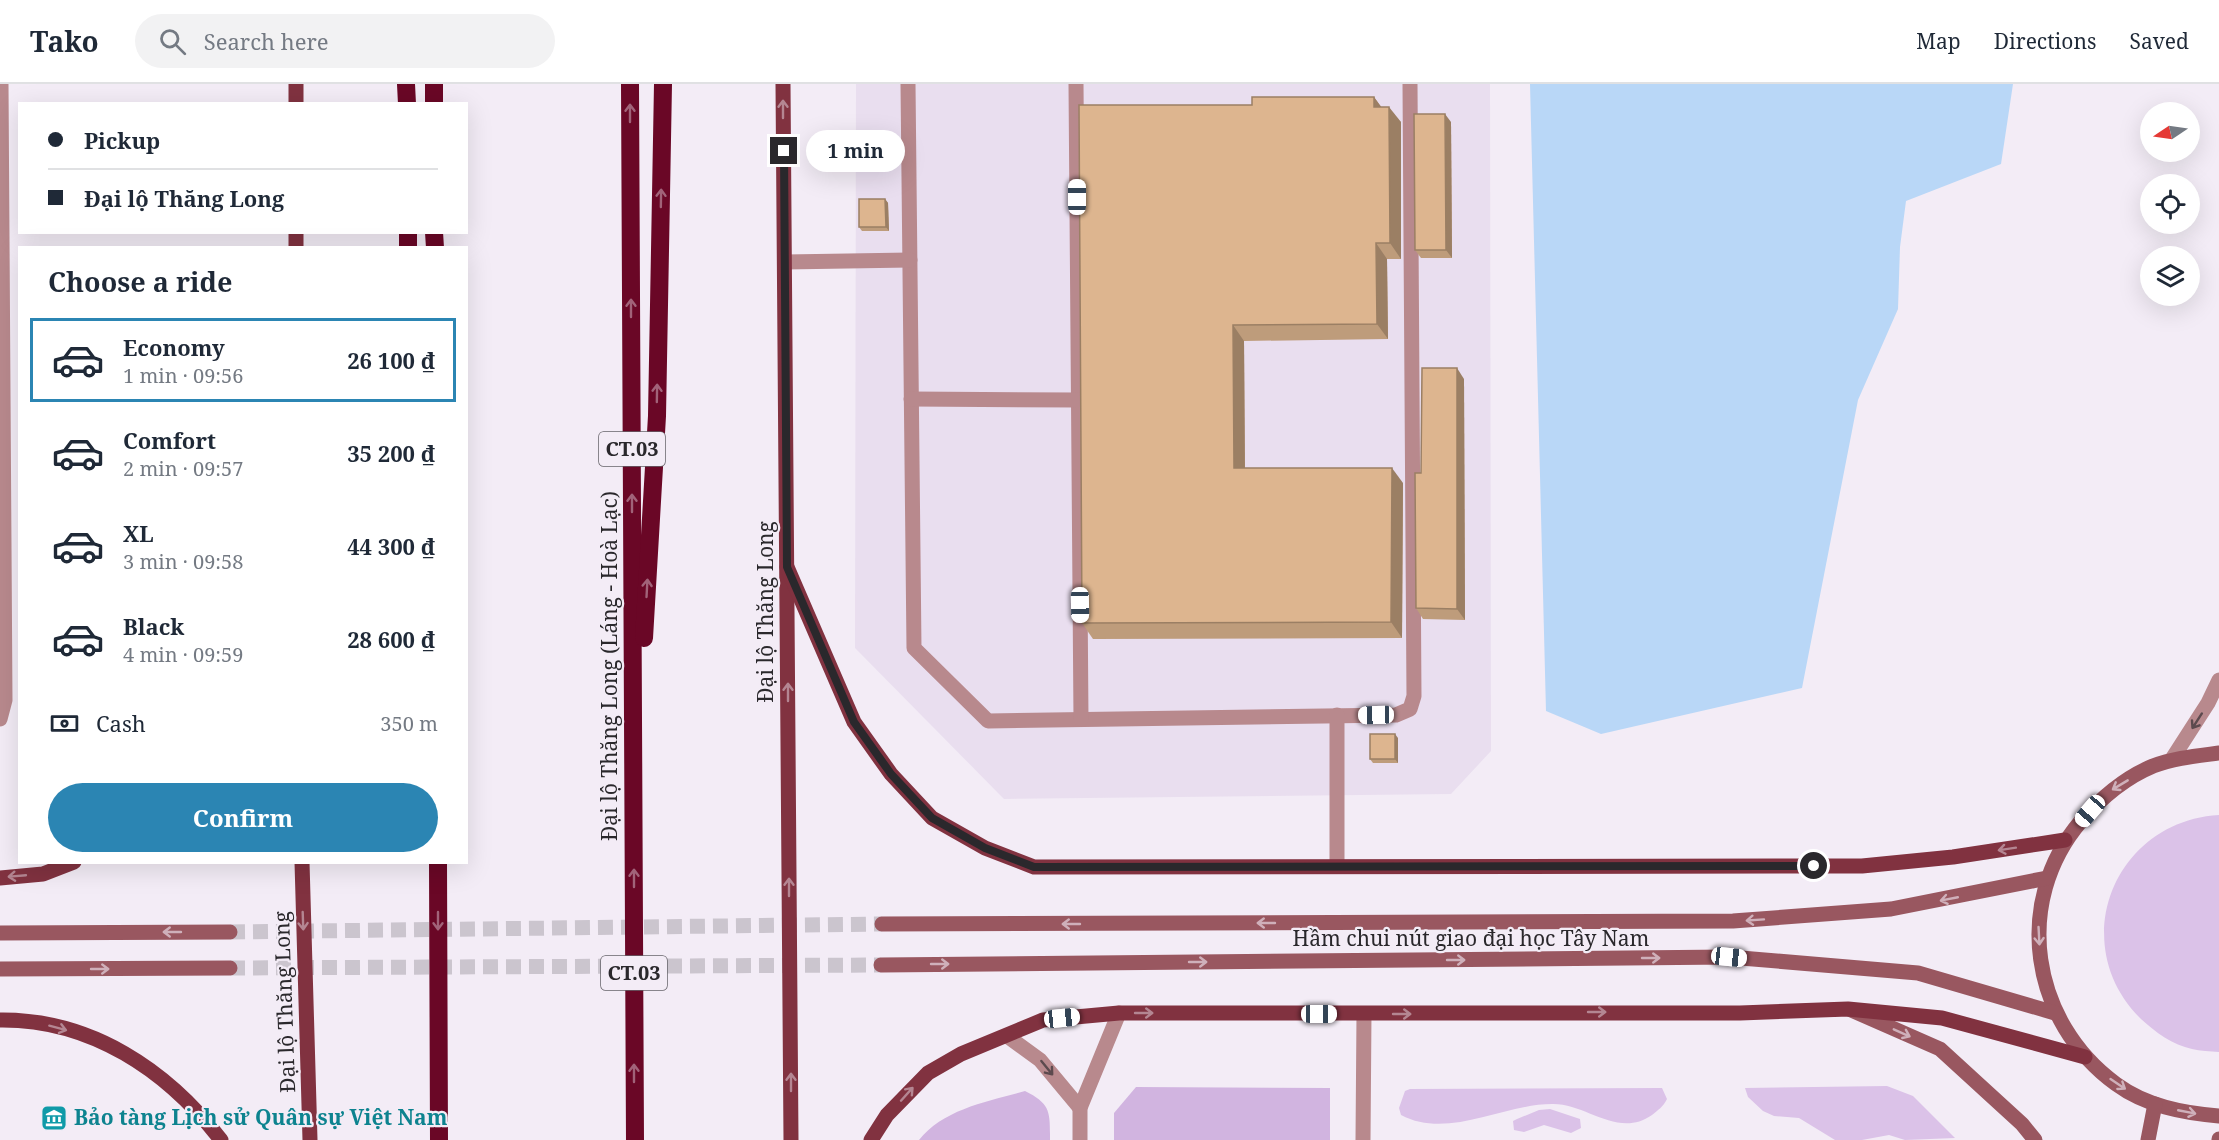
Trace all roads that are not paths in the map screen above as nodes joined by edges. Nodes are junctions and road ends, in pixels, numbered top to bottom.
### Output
1 (1, 84) edge
2 (296, 84) edge
3 (406, 84) edge
4 (434, 84) edge
5 (630, 84) edge
6 (663, 84) edge
7 (783, 84) edge
8 (908, 84) edge
9 (1076, 84) edge
10 (1410, 84) edge
11 (296, 102) edge
12 (407, 102) edge
13 (434, 102) edge
14 (910, 260) junction
15 (785, 262) junction
16 (911, 399) junction
17 (1078, 400) junction
18 (2, 476) edge
19 (787, 567) junction
20 (2219, 680) edge
21 (1337, 716) junction
22 (0, 719) edge
23 (1081, 719) junction
24 (2219, 753) edge
25 (2172, 759) junction
26 (633, 814) junction
27 (2065, 840) junction
28 (69, 864) edge
29 (302, 864) edge
30 (438, 864) edge
31 (1337, 866) junction
32 (0, 878) edge
33 (2047, 878) junction
34 (882, 924) tunnel mouth
35 (230, 932) tunnel mouth
36 (0, 933) edge
37 (882, 965) tunnel mouth
38 (230, 968) tunnel mouth
39 (0, 969) edge
40 (1848, 1009) junction
41 (1119, 1012) junction
42 (2055, 1013) junction
43 (1364, 1014) junction
44 (0, 1020) edge
45 (1007, 1036) junction
46 (2085, 1057) junction
47 (2156, 1104) junction
48 (1080, 1108) junction
49 (2219, 1116) edge
50 (635, 1137) edge
51 (221, 1140) edge
52 (310, 1140) edge
53 (440, 1140) edge
54 (791, 1140) edge
55 (871, 1140) edge
56 (1080, 1140) edge
57 (1364, 1140) edge
58 (2035, 1140) edge
59 (2148, 1140) edge

1 - 18 street
2 - 11 main road
3 - 12 highway
4 - 13 highway
26 -> 5 highway, Đại lộ Thăng Long (Láng - Hoà Lạc) / CT.03
26 -> 6 highway
15 -> 7 main road, Đại lộ Thăng Long
8 - 14 street
9 - 17 street
10 - 21 street
14 - 15 street
14 - 16 street
15 - 19 main road, Đại lộ Thăng Long
16 - 17 street
16 - 23 street
17 - 23 street
18 - 22 street
19 - 31 main road
54 -> 19 main road, Đại lộ Thăng Long
20 -> 25 street
21 - 23 street
21 - 31 street
24 - 25 street
25 -> 27 street
50 -> 26 highway, Đại lộ Thăng Long (Láng - Hoà Lạc) / CT.03
27 -> 31 main road
27 - 33 street
28 -> 32 main road
29 -> 52 main road, Đại lộ Thăng Long
30 -> 53 highway
33 -> 34 street, Hầm chui nút giao đại học Tây Nam
33 -> 42 street
35 -> 36 street
37 -> 42 street, Hầm chui nút giao đại học Tây Nam
39 -> 38 street
43 -> 40 main road
40 - 46 main road
40 -> 58 street
41 -> 43 main road
41 - 45 main road
41 - 48 street
42 - 46 street
43 - 57 street
44 -> 51 main road
45 -> 48 street
55 -> 45 main road
46 -> 47 street
47 -> 49 street
47 - 59 street
48 - 56 street

